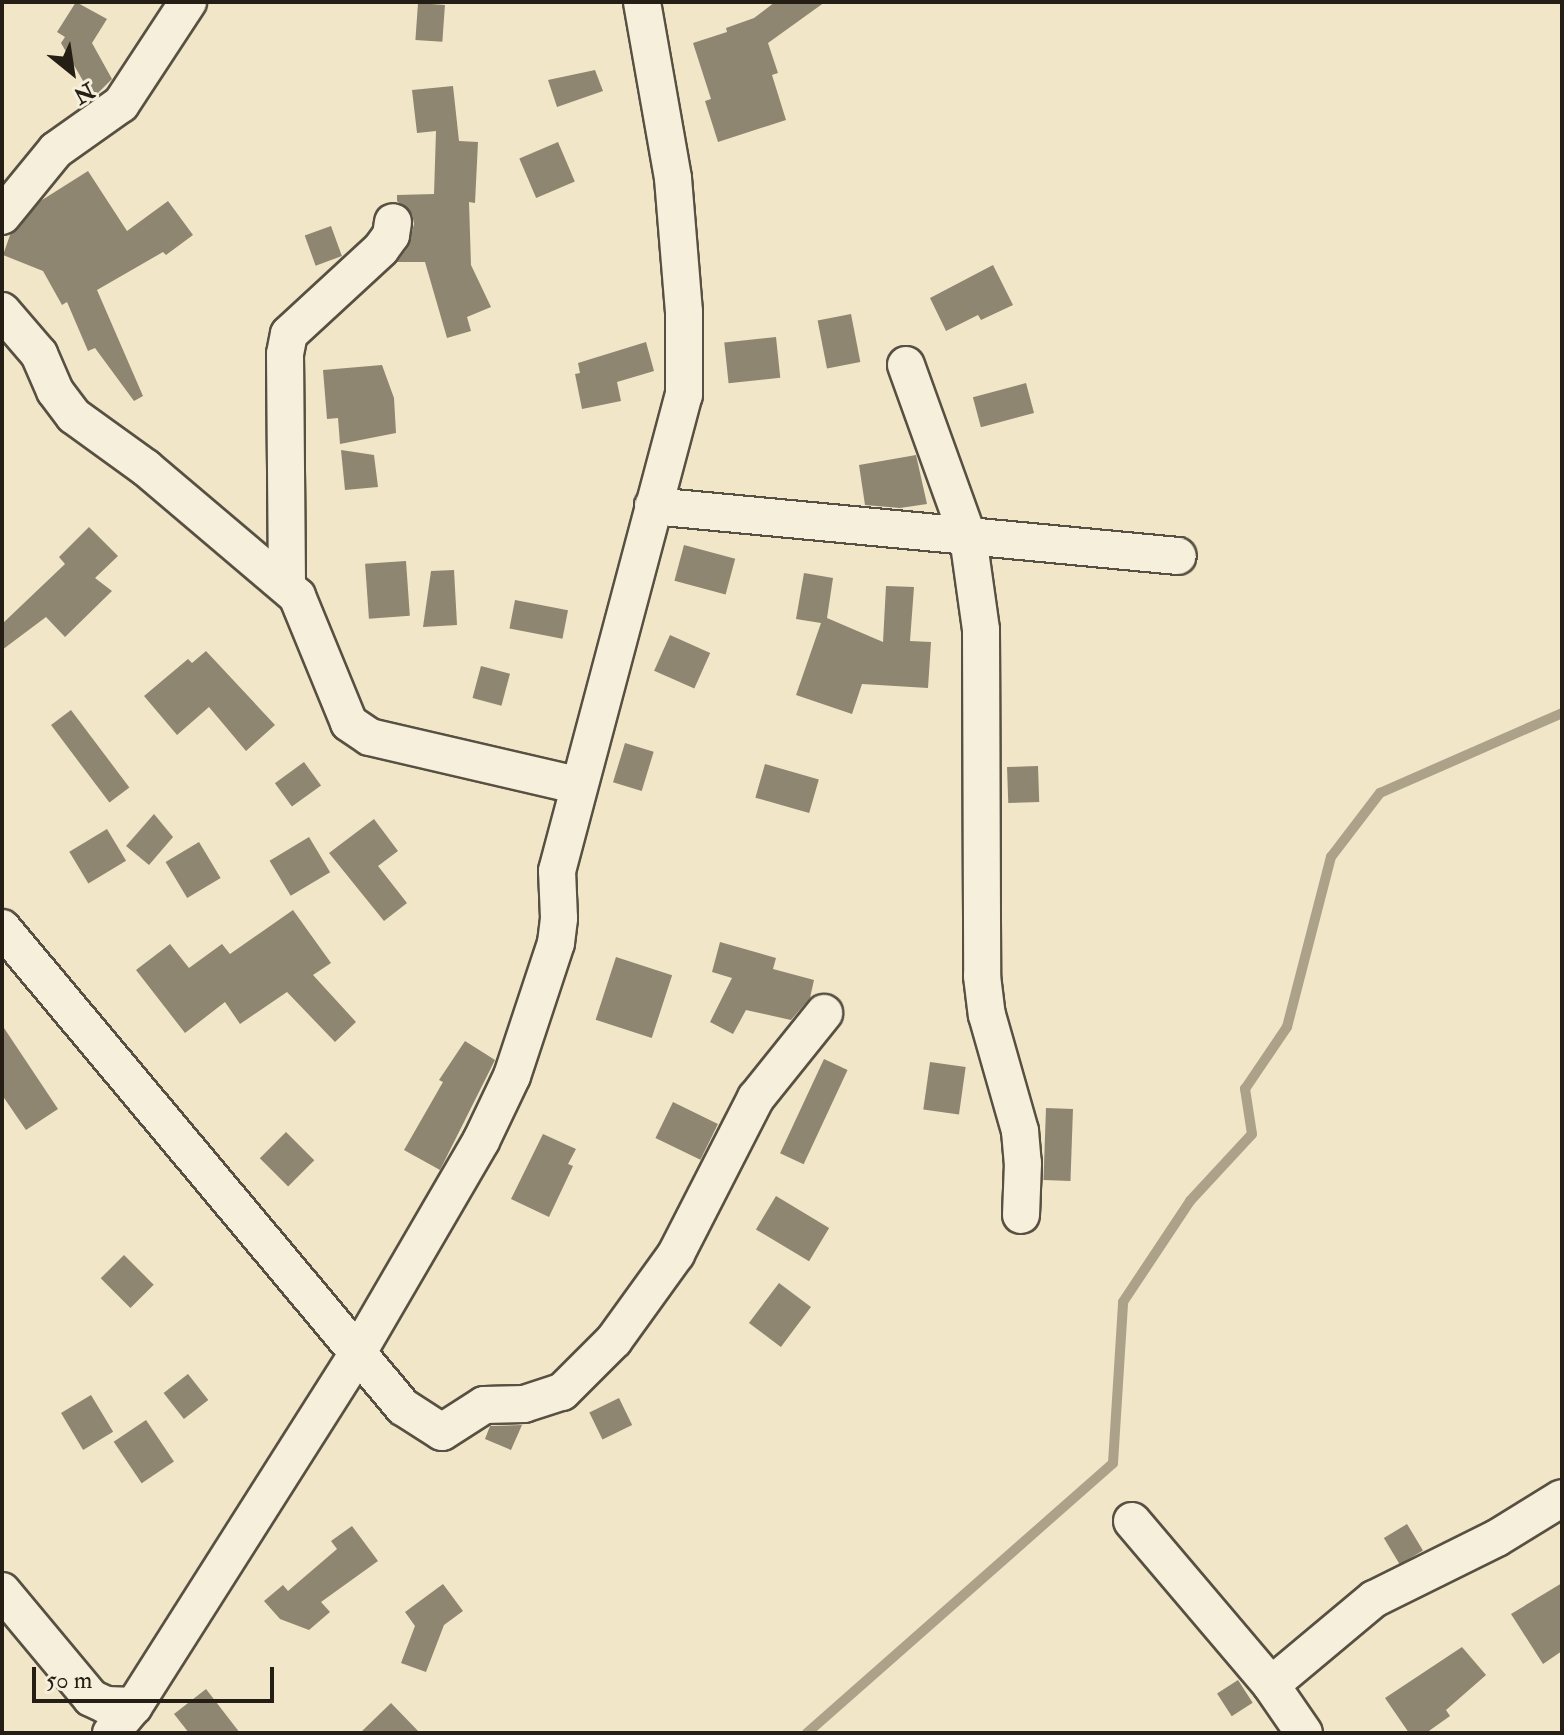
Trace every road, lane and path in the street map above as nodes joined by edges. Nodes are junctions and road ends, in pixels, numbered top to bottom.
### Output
1 (188, 2) edge
2 (642, 2) edge
3 (2, 216) edge
4 (393, 222) dead end
5 (2, 311) edge
6 (906, 365) dead end
7 (653, 506) junction
8 (968, 537) junction
9 (1178, 556) dead end
10 (287, 584) junction
11 (577, 785) junction
12 (2, 928) edge
13 (824, 1013) dead end
14 (1021, 1215) dead end
15 (357, 1354) junction
16 (1562, 1498) edge
17 (1132, 1521) dead end
18 (2, 1591) edge
19 (1271, 1685) junction
20 (123, 1720) edge
21 (1304, 1733) edge

1 - 3 street
2 - 7 street
4 - 10 street
5 - 10 street
6 - 8 street
7 - 8 street
7 - 11 street
8 - 9 street
8 - 14 street
10 - 11 street
11 - 15 street
12 - 15 street
13 - 15 street
15 - 20 street
16 - 19 street
17 - 19 street
18 - 20 street
19 - 21 street

